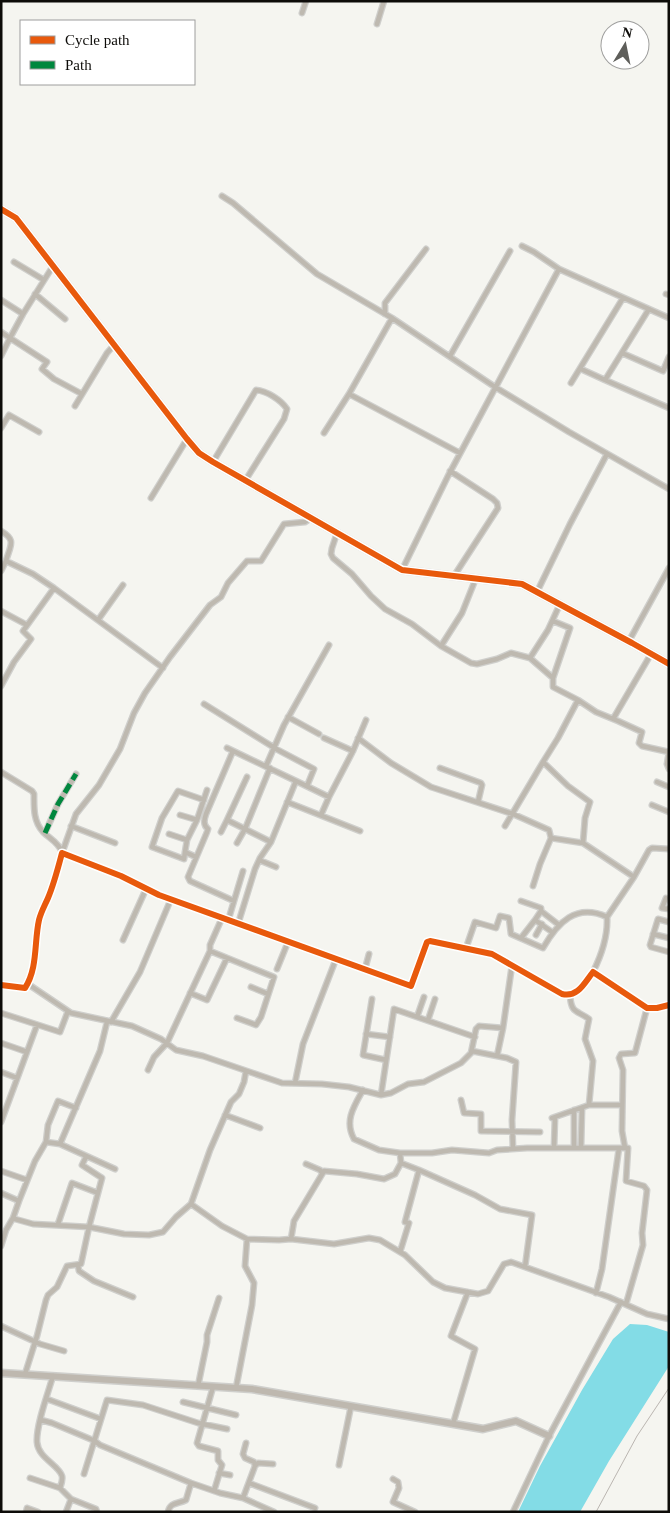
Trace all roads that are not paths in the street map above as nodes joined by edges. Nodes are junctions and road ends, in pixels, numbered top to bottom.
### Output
1 (306, 1) edge
2 (384, 1) edge
3 (302, 13) dead end
4 (377, 24) dead end
5 (222, 196) dead end
6 (1, 208) edge
7 (522, 246) dead end
8 (426, 249) dead end
9 (510, 251) dead end
10 (14, 262) dead end
11 (53, 266) junction
12 (559, 268) junction
13 (44, 280) junction
14 (35, 294) junction
15 (623, 298) junction
16 (1, 300) edge
17 (649, 309) junction
18 (23, 314) junction
19 (385, 314) junction
20 (392, 318) junction
21 (669, 318) edge
22 (65, 319) dead end
23 (1, 332) edge
24 (10, 338) junction
25 (114, 345) junction
26 (622, 353) junction
27 (1, 356) edge
28 (450, 356) junction
29 (669, 357) edge
30 (667, 367) edge
31 (580, 370) junction
32 (605, 380) junction
33 (571, 383) dead end
34 (495, 387) junction
35 (82, 394) junction
36 (349, 394) junction
37 (75, 406) dead end
38 (669, 408) edge
39 (1, 428) edge
40 (39, 432) dead end
41 (324, 433) dead end
42 (187, 439) junction
43 (460, 453) junction
44 (607, 454) junction
45 (213, 462) junction
46 (450, 472) junction
47 (245, 481) junction
48 (669, 489) edge
49 (152, 498) dead end
50 (312, 518) junction
51 (1, 531) edge
52 (337, 532) junction
53 (6, 561) junction
54 (669, 568) edge
55 (402, 570) junction
56 (1, 571) edge
57 (454, 576) junction
58 (476, 578) junction
59 (123, 585) dead end
60 (54, 588) junction
61 (537, 592) junction
62 (560, 604) junction
63 (1, 611) edge
64 (98, 620) junction
65 (553, 621) junction
66 (27, 625) junction
67 (629, 641) junction
68 (329, 645) dead end
69 (441, 646) junction
70 (651, 654) junction
71 (530, 658) junction
72 (669, 664) edge
73 (163, 668) junction
74 (553, 678) junction
75 (1, 686) edge
76 (578, 700) junction
77 (204, 704) dead end
78 (288, 717) junction
79 (612, 718) junction
80 (366, 720) dead end
81 (319, 734) dead end
82 (324, 738) dead end
83 (358, 738) junction
84 (274, 747) junction
85 (227, 748) dead end
86 (233, 751) junction
87 (353, 751) junction
88 (543, 762) junction
89 (268, 767) junction
90 (440, 768) dead end
91 (669, 769) edge
92 (1, 772) edge
93 (76, 774) dead end
94 (246, 777) dead end
95 (296, 781) junction
96 (657, 782) dead end
97 (307, 786) junction
98 (669, 787) edge
99 (207, 790) dead end
100 (330, 797) junction
101 (204, 800) junction
102 (287, 802) junction
103 (478, 802) junction
104 (652, 805) dead end
105 (669, 812) edge
106 (512, 814) junction
107 (180, 815) dead end
108 (321, 815) junction
109 (197, 820) junction
110 (227, 820) junction
111 (71, 826) junction
112 (505, 826) dead end
113 (245, 829) junction
114 (360, 831) dead end
115 (222, 832) dead end
116 (45, 833) junction
117 (169, 834) dead end
118 (551, 838) junction
119 (187, 840) junction
120 (272, 842) junction
121 (115, 843) dead end
122 (237, 843) dead end
123 (583, 843) junction
124 (669, 849) edge
125 (185, 852) junction
126 (62, 853) junction
127 (196, 856) junction
128 (259, 860) junction
129 (276, 866) dead end
130 (243, 871) dead end
131 (634, 877) junction
132 (533, 886) dead end
133 (146, 889) junction
134 (666, 898) dead end
135 (171, 899) junction
136 (234, 901) junction
137 (521, 901) dead end
138 (662, 908) junction
139 (669, 909) edge
140 (541, 911) junction
141 (608, 917) junction
142 (222, 918) junction
143 (658, 919) junction
144 (228, 920) junction
145 (535, 920) junction
146 (669, 922) edge
147 (238, 924) junction
148 (542, 924) junction
149 (559, 925) junction
150 (552, 932) junction
151 (536, 934) dead end
152 (653, 934) junction
153 (522, 938) junction
154 (669, 938) edge
155 (123, 940) dead end
156 (288, 942) junction
157 (466, 948) junction
158 (210, 951) junction
159 (669, 952) edge
160 (369, 954) dead end
161 (227, 958) junction
162 (336, 959) junction
163 (512, 965) junction
164 (365, 968) junction
165 (277, 969) dead end
166 (594, 972) junction
167 (28, 984) junction
168 (1, 985) edge
169 (251, 987) dead end
170 (190, 993) junction
171 (268, 994) junction
172 (570, 995) junction
173 (424, 997) dead end
174 (372, 999) dead end
175 (435, 999) dead end
176 (669, 1005) edge
177 (648, 1008) junction
178 (68, 1011) junction
179 (1, 1013) edge
180 (417, 1017) junction
181 (237, 1018) dead end
182 (428, 1020) junction
183 (109, 1022) junction
184 (37, 1025) junction
185 (503, 1028) junction
186 (366, 1034) junction
187 (390, 1037) junction
188 (475, 1037) junction
189 (1, 1043) edge
190 (167, 1043) junction
191 (472, 1051) junction
192 (27, 1052) junction
193 (497, 1056) junction
194 (386, 1060) junction
195 (148, 1070) dead end
196 (246, 1070) junction
197 (1, 1072) edge
198 (17, 1078) junction
199 (295, 1083) junction
200 (364, 1090) junction
201 (381, 1095) junction
202 (461, 1100) dead end
203 (589, 1105) junction
204 (622, 1105) junction
205 (76, 1108) junction
206 (582, 1108) junction
207 (574, 1110) junction
208 (225, 1115) junction
209 (1, 1122) edge
210 (260, 1128) dead end
211 (513, 1132) junction
212 (540, 1132) dead end
213 (46, 1142) junction
214 (60, 1144) junction
215 (554, 1148) junction
216 (574, 1148) junction
217 (581, 1148) junction
218 (619, 1148) junction
219 (625, 1148) junction
220 (514, 1149) junction
221 (400, 1152) junction
222 (86, 1157) junction
223 (401, 1163) junction
224 (306, 1164) dead end
225 (115, 1169) dead end
226 (419, 1170) junction
227 (1, 1172) edge
228 (322, 1173) junction
229 (27, 1180) junction
230 (1, 1193) edge
231 (98, 1193) junction
232 (19, 1201) junction
233 (191, 1204) junction
234 (13, 1218) junction
235 (58, 1224) junction
236 (89, 1227) junction
237 (4, 1229) edge
238 (247, 1239) junction
239 (291, 1239) junction
240 (1, 1246) edge
241 (400, 1252) junction
242 (78, 1265) junction
243 (525, 1267) junction
244 (468, 1292) junction
245 (596, 1292) junction
246 (133, 1297) dead end
247 (219, 1298) dead end
248 (623, 1303) junction
249 (669, 1319) edge
250 (1, 1326) edge
251 (35, 1341) junction
252 (64, 1351) dead end
253 (1, 1373) edge
254 (25, 1374) junction
255 (53, 1376) junction
256 (198, 1386) junction
257 (213, 1387) junction
258 (236, 1388) junction
259 (47, 1399) junction
260 (183, 1402) dead end
261 (351, 1406) junction
262 (207, 1408) junction
263 (236, 1415) dead end
264 (101, 1419) junction
265 (41, 1420) junction
266 (204, 1423) junction
267 (453, 1424) junction
268 (227, 1429) dead end
269 (549, 1436) junction
270 (95, 1441) junction
271 (246, 1443) dead end
272 (273, 1464) dead end
273 (338, 1465) dead end
274 (255, 1466) junction
275 (219, 1473) junction
276 (84, 1474) dead end
277 (230, 1475) dead end
278 (30, 1478) dead end
279 (393, 1479) dead end
280 (191, 1483) junction
281 (249, 1483) junction
282 (60, 1488) junction
283 (214, 1491) junction
284 (243, 1498) junction
285 (72, 1499) junction
286 (315, 1508) dead end
287 (26, 1512) edge
288 (38, 1512) edge
289 (66, 1512) edge
290 (97, 1512) edge
291 (168, 1512) edge
292 (274, 1512) edge
293 (415, 1512) edge
294 (514, 1512) edge

1 - 3 street
2 - 4 street
5 - 19 street
6 - 11 street
7 - 12 street
8 - 19 street
9 - 28 street
10 - 13 street
11 - 13 street
11 - 25 street
12 - 15 street
12 - 34 street
13 - 14 street
14 - 18 street
14 - 22 street
15 - 17 street
15 - 31 street
16 - 18 street
17 - 21 street
17 - 26 street
18 - 24 street
19 - 20 street
20 - 28 street
20 - 36 street
23 - 24 street
24 - 27 street
24 - 35 street
25 - 35 street
25 - 42 street
26 - 30 street
26 - 32 street
28 - 34 street
29 - 30 street
31 - 32 street
31 - 33 street
32 - 38 street
34 - 43 street
34 - 44 street
35 - 37 street
36 - 41 street
36 - 43 street
39 - 40 street
42 - 45 street
42 - 49 street
43 - 46 street
44 - 48 street
44 - 61 street
45 - 47 street
45 - 47 street
46 - 55 street
46 - 57 street
47 - 50 street
50 - 52 street
50 - 73 street
51 - 53 street
52 - 55 street
52 - 69 street
53 - 56 street
53 - 60 street
54 - 67 street
55 - 57 street
57 - 58 street
58 - 61 street
58 - 69 street
59 - 64 street
60 - 64 street
60 - 66 street
61 - 62 street
62 - 65 street
62 - 67 street
63 - 66 street
64 - 73 street
65 - 71 street
65 - 74 street
66 - 75 street
67 - 70 street
68 - 78 street
69 - 71 street
70 - 72 street
70 - 79 street
71 - 74 street
73 - 111 street
74 - 76 street
76 - 79 street
76 - 88 street
77 - 84 street
78 - 81 street
78 - 84 street
79 - 91 street
80 - 83 street
82 - 87 street
83 - 87 street
83 - 103 street
84 - 89 street
84 - 97 street
85 - 86 street
86 - 89 street
86 - 127 street
87 - 100 street
88 - 106 street
88 - 123 street
89 - 95 street
89 - 113 street
90 - 103 street
92 - 116 street
93 - 116 street
94 - 110 street
95 - 97 street
95 - 102 street
96 - 98 street
97 - 100 street
99 - 101 street
100 - 108 street
101 - 109 street
101 - 125 street
102 - 108 street
102 - 120 street
103 - 106 street
104 - 105 street
106 - 112 street
106 - 118 street
107 - 109 street
108 - 114 street
109 - 119 street
110 - 113 street
110 - 115 street
111 - 121 street
111 - 126 street
113 - 120 street
113 - 122 street
116 - 126 street
117 - 119 street
118 - 123 street
118 - 132 street
119 - 125 street
120 - 128 street
123 - 131 street
124 - 131 street
125 - 127 street
126 - 133 street
126 - 167 street
127 - 136 street
128 - 129 street
128 - 147 street
130 - 136 street
131 - 141 street
133 - 135 street
133 - 155 street
134 - 138 street
135 - 142 street
135 - 183 street
136 - 144 street
137 - 140 street
138 - 139 street
138 - 143 street
140 - 145 street
140 - 149 street
141 - 149 street
141 - 166 street
142 - 144 street
142 - 158 street
143 - 146 street
143 - 152 street
144 - 147 street
145 - 148 street
145 - 153 street
147 - 156 street
148 - 150 street
148 - 151 street
149 - 150 street
150 - 153 street
152 - 154 street
152 - 159 street
153 - 157 street
156 - 162 street
156 - 165 street
157 - 163 street
157 - 164 street
158 - 161 street
158 - 170 street
160 - 164 street
161 - 170 street
161 - 171 street
162 - 164 street
162 - 199 street
163 - 172 street
163 - 185 street
166 - 172 street
166 - 177 street
167 - 168 street
167 - 178 street
169 - 171 street
170 - 190 street
171 - 181 street
172 - 203 street
173 - 180 street
174 - 186 street
175 - 182 street
176 - 177 street
177 - 204 street
178 - 183 street
178 - 184 street
179 - 184 street
180 - 182 street
180 - 187 street
182 - 188 street
183 - 190 street
183 - 205 street
184 - 192 street
185 - 188 street
185 - 193 street
186 - 187 street
186 - 194 street
187 - 194 street
188 - 191 street
189 - 192 street
190 - 195 street
190 - 196 street
191 - 193 street
191 - 201 street
192 - 198 street
193 - 211 street
194 - 201 street
196 - 199 street
196 - 208 street
197 - 198 street
198 - 209 street
199 - 200 street
200 - 201 street
200 - 221 street
202 - 211 street
203 - 204 street
203 - 206 street
204 - 219 street
205 - 213 street
205 - 214 street
206 - 207 street
206 - 217 street
207 - 215 street
207 - 216 street
208 - 210 street
208 - 233 street
211 - 212 street
211 - 220 street
213 - 214 street
213 - 229 street
214 - 222 street
215 - 216 street
215 - 220 street
216 - 217 street
217 - 218 street
218 - 219 street
218 - 245 street
219 - 248 street
220 - 221 street
221 - 223 street
222 - 225 street
222 - 231 street
223 - 226 street
223 - 228 street
224 - 228 street
226 - 241 street
226 - 243 street
227 - 229 street
228 - 239 street
229 - 232 street
230 - 232 street
231 - 235 street
231 - 236 street
232 - 234 street
233 - 236 street
233 - 238 street
234 - 235 street
234 - 237 street
235 - 236 street
236 - 242 street
237 - 240 street
238 - 239 street
238 - 258 street
239 - 241 street
241 - 244 street
242 - 246 street
242 - 251 street
243 - 244 street
243 - 245 street
244 - 267 street
245 - 248 street
247 - 256 street
248 - 249 street
248 - 269 street
250 - 251 street
251 - 252 street
251 - 254 street
253 - 254 street
254 - 255 street
255 - 256 street
255 - 259 street
256 - 257 street
257 - 258 street
257 - 262 street
258 - 261 street
259 - 264 street
259 - 265 street
260 - 262 street
261 - 267 street
261 - 273 street
262 - 263 street
262 - 266 street
264 - 266 street
264 - 270 street
265 - 270 street
265 - 282 street
266 - 268 street
266 - 275 street
267 - 269 street
269 - 294 street
270 - 276 street
270 - 280 street
271 - 274 street
272 - 274 street
274 - 281 street
275 - 277 street
275 - 283 street
278 - 282 street
279 - 293 street
280 - 283 street
280 - 291 street
281 - 284 street
281 - 286 street
282 - 285 street
283 - 284 street
284 - 292 street
285 - 289 street
285 - 290 street
287 - 288 street

